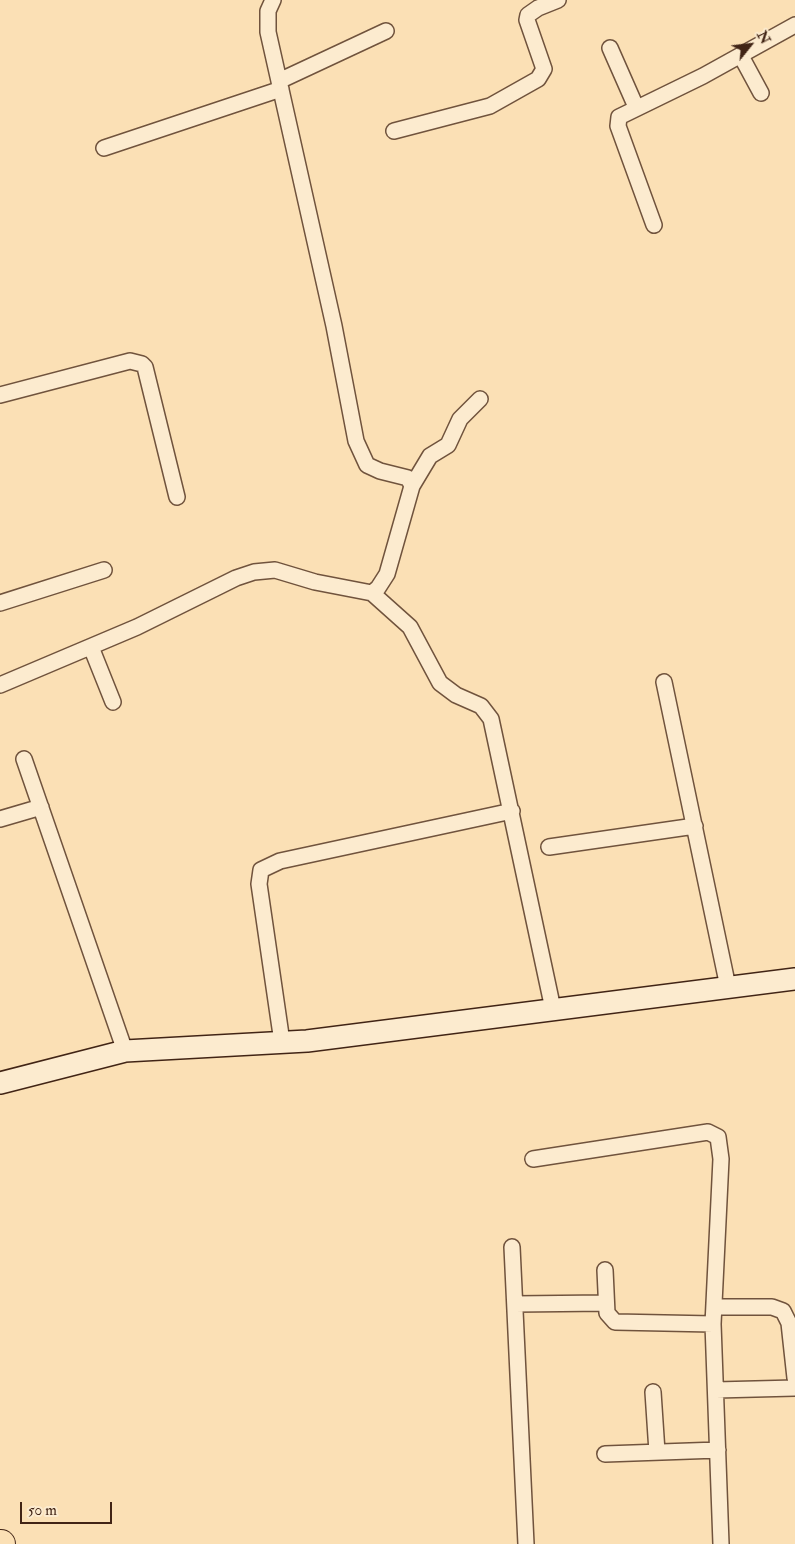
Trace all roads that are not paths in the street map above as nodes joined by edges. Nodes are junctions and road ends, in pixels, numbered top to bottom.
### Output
1 (273, 0) edge
2 (558, 0) edge
3 (795, 25) edge
4 (386, 31) dead end
5 (610, 48) dead end
6 (741, 56) junction
7 (280, 85) junction
8 (761, 93) dead end
9 (636, 107) junction
10 (394, 131) dead end
11 (104, 148) dead end
12 (654, 225) dead end
13 (0, 395) edge
14 (480, 399) dead end
15 (412, 486) junction
16 (176, 497) dead end
17 (104, 570) dead end
18 (372, 593) junction
19 (0, 603) edge
20 (91, 647) junction
21 (664, 682) dead end
22 (0, 685) edge
23 (113, 702) dead end
24 (24, 759) dead end
25 (40, 807) junction
26 (512, 812) junction
27 (0, 819) edge
28 (695, 826) junction
29 (549, 847) dead end
30 (795, 979) edge
31 (728, 987) junction
32 (553, 1009) junction
33 (282, 1042) junction
34 (126, 1051) junction
35 (0, 1083) edge
36 (533, 1159) dead end
37 (512, 1247) dead end
38 (605, 1270) dead end
39 (606, 1303) junction
40 (515, 1304) junction
41 (714, 1307) junction
42 (713, 1324) junction
43 (795, 1378) edge
44 (795, 1388) edge
45 (716, 1390) junction
46 (653, 1392) dead end
47 (718, 1450) junction
48 (657, 1452) junction
49 (605, 1454) dead end
50 (526, 1544) edge
51 (721, 1544) edge

1 - 7 street
2 - 10 street
3 - 6 street
4 - 7 street
5 - 9 street
6 - 8 street
6 - 9 street
7 - 11 street
7 - 15 street
9 - 12 street
13 - 16 street
14 - 15 street
15 - 18 street
17 - 19 street
18 - 20 street
18 - 26 street
20 - 22 street
20 - 23 street
21 - 28 street
24 - 25 street
25 - 27 street
25 - 34 street
26 - 32 street
26 - 33 street
28 - 29 street
28 - 31 street
30 - 31 street
31 - 32 street
32 - 33 street
33 - 34 street
34 - 35 street
36 - 41 street
37 - 40 street
38 - 39 street
39 - 40 street
39 - 42 street
40 - 50 street
41 - 42 street
41 - 43 street
42 - 45 street
44 - 45 street
45 - 47 street
46 - 48 street
47 - 48 street
47 - 51 street
48 - 49 street

